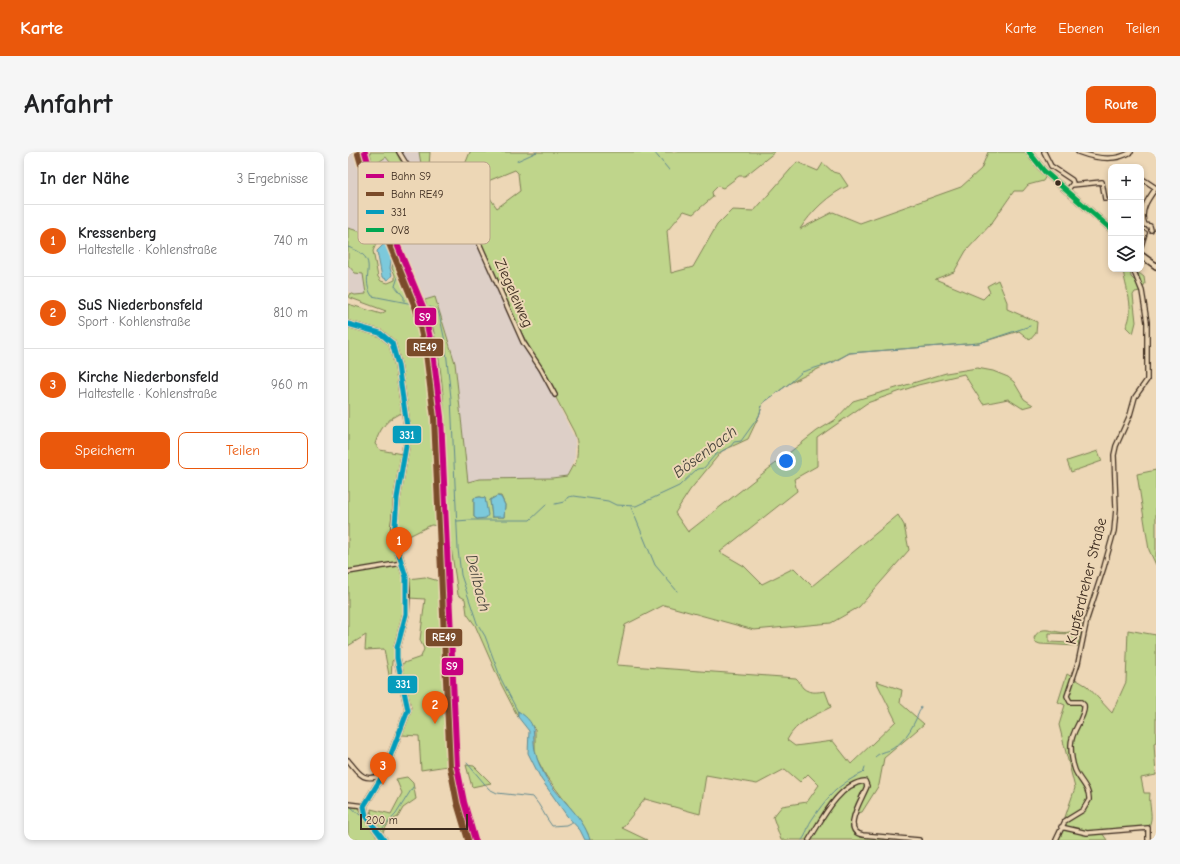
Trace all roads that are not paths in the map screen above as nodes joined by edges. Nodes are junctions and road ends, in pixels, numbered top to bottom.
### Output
1 (399, 152) edge
2 (1029, 152) edge
3 (1044, 152) edge
4 (1078, 152) edge
5 (1131, 152) edge
6 (406, 162) edge
7 (1144, 180) edge
8 (1072, 185) junction
9 (1156, 188) edge
10 (1067, 191) junction
11 (1105, 199) dead end
12 (1145, 225) junction
13 (1108, 226) edge
14 (1151, 230) junction
15 (1156, 231) edge
16 (1145, 234) junction
17 (1144, 237) edge
18 (479, 244) edge
19 (1144, 258) edge
20 (1156, 266) edge
21 (1134, 272) edge
22 (348, 324) edge
23 (555, 395) dead end
24 (402, 563) junction
25 (348, 572) edge
26 (348, 760) edge
27 (383, 775) junction
28 (348, 804) edge
29 (364, 806) junction
30 (1061, 827) junction
31 (384, 840) edge
32 (809, 840) edge
33 (919, 840) edge
34 (1056, 840) edge
35 (1148, 840) edge

1 - 6 street, Ziegeleiweg
2 - 10 main road
3 - 8 street
4 - 5 street
7 - 9 street
8 - 10 street
8 - 11 street
9 - 12 street
10 - 13 main road
12 - 14 street
12 - 16 street
14 - 15 street
14 - 16 street
16 - 17 street
18 - 23 street, Ziegeleiweg
19 - 20 main road
21 - 30 street, Kupferdreher Straße
22 - 24 main road
24 - 25 street
24 - 27 main road
26 - 27 street
27 - 29 main road
28 - 29 street
29 - 31 main road
30 - 34 street, Kupferdreher Straße
30 - 35 street
32 - 33 street

